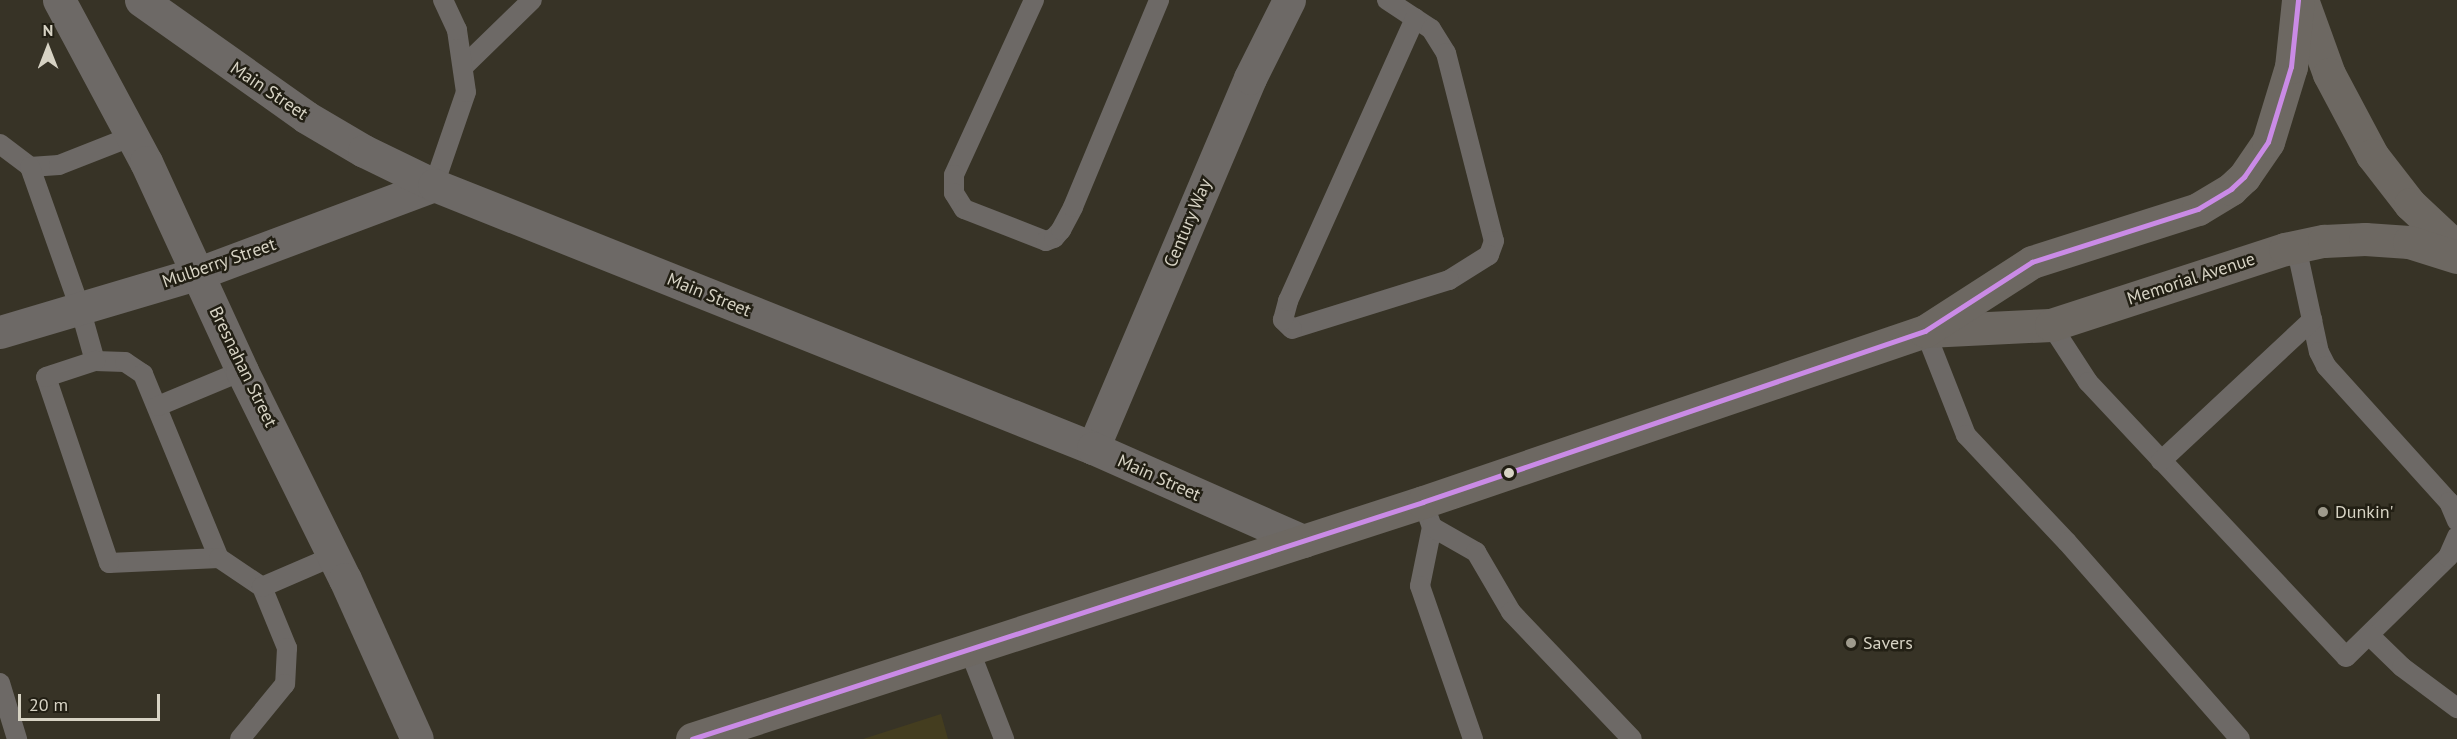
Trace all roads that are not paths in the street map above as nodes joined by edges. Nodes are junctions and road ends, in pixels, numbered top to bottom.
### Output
1 (59, 0) edge
2 (141, 0) edge
3 (443, 0) edge
4 (532, 0) edge
5 (1034, 0) edge
6 (1159, 0) edge
7 (1289, 0) edge
8 (1387, 0) edge
9 (2298, 0) edge
10 (2302, 0) edge
11 (1415, 18) junction
12 (463, 67) junction
13 (133, 136) junction
14 (0, 144) edge
15 (30, 167) junction
16 (434, 185) junction
17 (2296, 246) junction
18 (2457, 248) edge
19 (2457, 257) edge
20 (199, 273) junction
21 (80, 308) junction
22 (2312, 320) junction
23 (2051, 325) junction
24 (1925, 331) junction
25 (0, 332) edge
26 (95, 361) junction
27 (242, 371) junction
28 (158, 405) junction
29 (1093, 448) junction
30 (2161, 461) junction
31 (1428, 515) junction
32 (2457, 521) edge
33 (2457, 537) edge
34 (1303, 541) junction
35 (334, 556) junction
36 (219, 558) junction
37 (262, 587) junction
38 (2369, 635) junction
39 (969, 649) junction
40 (0, 683) edge
41 (2457, 708) edge
42 (1609, 715) junction
43 (17, 739) edge
44 (240, 739) edge
45 (417, 739) edge
46 (692, 739) edge
47 (1004, 739) edge
48 (1473, 739) edge
49 (1608, 739) edge
50 (1632, 739) edge
51 (2240, 739) edge

1 - 13 street, Bresnahan Street
2 - 16 street, Main Street
3 - 12 lane
4 - 12 lane
5 - 6 lane
7 - 29 street, Century Way
8 - 11 lane
9 - 24 main road, Memorial Avenue
10 - 18 main road
11 - 11 lane
12 - 16 lane
13 - 15 lane
13 - 20 street, Bresnahan Street
14 - 15 lane
15 - 21 lane
16 - 20 street, Mulberry Street
16 - 29 street, Main Street
17 - 19 main road, Memorial Avenue
17 - 22 lane
17 - 23 main road, Memorial Avenue
20 - 21 street, Mulberry Street
20 - 27 street, Bresnahan Street
21 - 25 street, Mulberry Street
21 - 26 lane
22 - 30 lane
22 - 32 lane
23 - 24 main road, Memorial Avenue
23 - 30 lane
24 - 31 main road, Memorial Avenue
24 - 51 lane
26 - 28 lane
26 - 36 lane
27 - 28 lane
27 - 35 street, Bresnahan Street
28 - 36 lane
29 - 34 street, Main Street
30 - 38 lane
31 - 34 main road, Memorial Avenue
31 - 42 lane
31 - 48 lane
33 - 38 lane
34 - 39 main road, Memorial Avenue
35 - 37 lane
35 - 45 street, Bresnahan Street
36 - 37 lane
37 - 44 lane
38 - 41 lane
39 - 46 main road, Memorial Avenue
39 - 47 lane
40 - 43 lane
42 - 49 lane
42 - 50 lane

